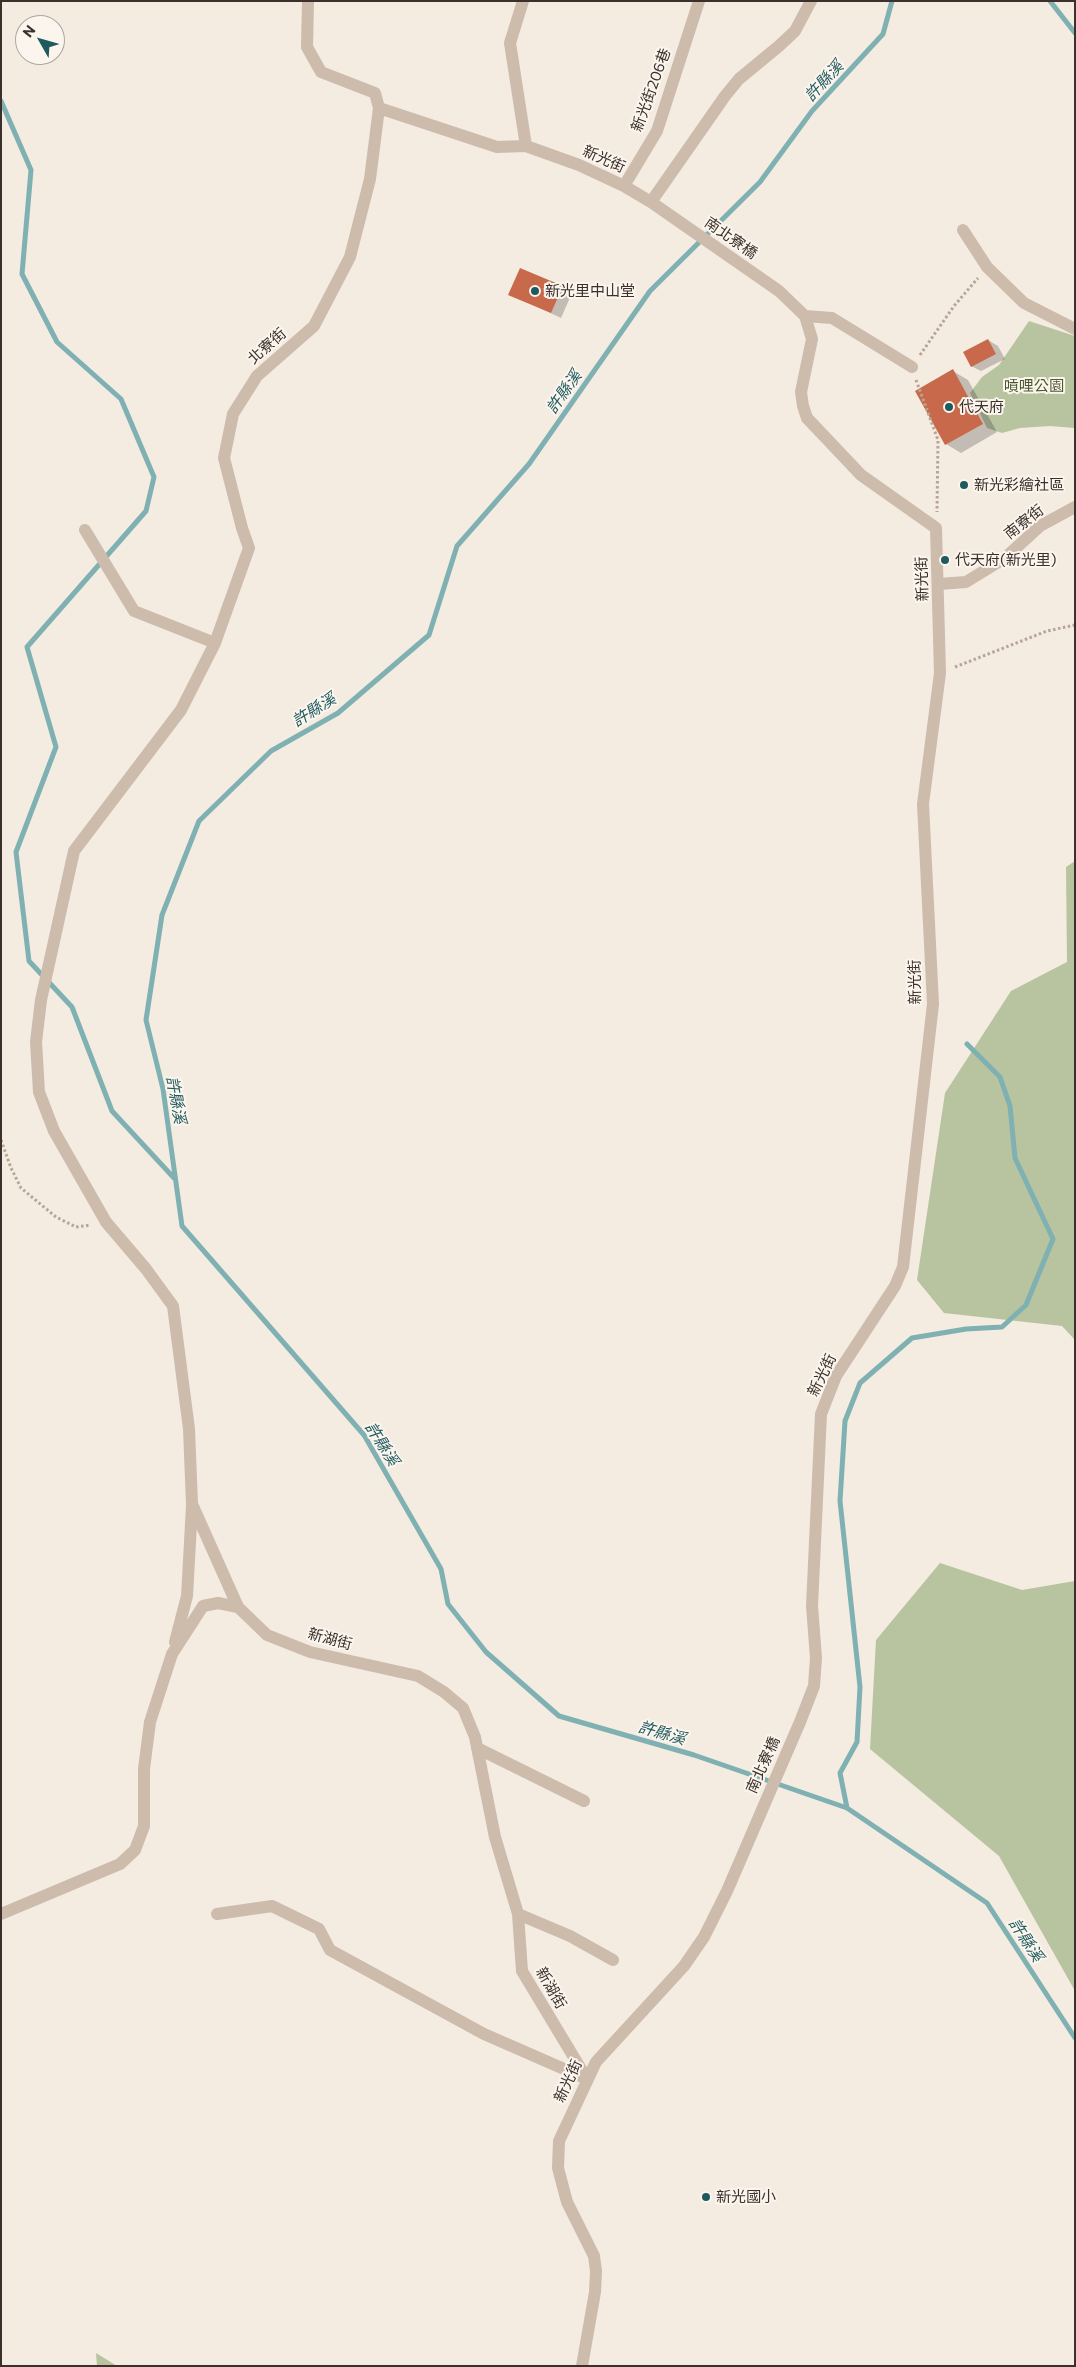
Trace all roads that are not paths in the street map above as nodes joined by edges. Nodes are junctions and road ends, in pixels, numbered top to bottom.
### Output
1 (523, 1) edge
2 (699, 1) edge
3 (810, 1) edge
4 (307, 2) edge
5 (379, 108) junction
6 (526, 146) junction
7 (624, 186) junction
8 (651, 202) junction
9 (665, 212) joint
10 (963, 230) dead end
11 (804, 316) junction
12 (1075, 330) edge
13 (912, 366) road end
14 (1075, 508) edge
15 (85, 530) dead end
16 (939, 584) junction
17 (214, 643) junction
18 (192, 1504) junction
19 (238, 1607) junction
20 (172, 1654) junction
21 (800, 1722) joint
22 (477, 1748) junction
23 (584, 1801) dead end
24 (756, 1822) joint
25 (1, 1914) edge
26 (216, 1914) dead end
27 (518, 1914) junction
28 (613, 1960) dead end
29 (586, 2079) junction
30 (582, 2366) edge

1 - 6 street
2 - 7 street, 新光街206巷
3 - 8 street
4 - 5 street
5 - 6 street, 新光街
5 - 17 street, 北寮街
6 - 7 street, 新光街
7 - 8 street, 新光街
8 - 9 street, 新光街
9 - 11 street, 南北寮橋
10 - 12 street
11 - 13 street
11 - 16 street, 新光街
14 - 16 street, 南寮街
15 - 17 street
16 - 21 street, 新光街
17 - 18 street, 北寮街
18 - 19 street
18 - 20 street, 北寮街
19 - 20 street
19 - 22 street, 新湖街
20 - 25 street
21 - 24 street, 南北寮橋
22 - 23 street
22 - 27 street, 新湖街
24 - 29 street, 新光街
26 - 29 street
27 - 28 street
27 - 29 street, 新湖街
29 - 30 street, 新光街

